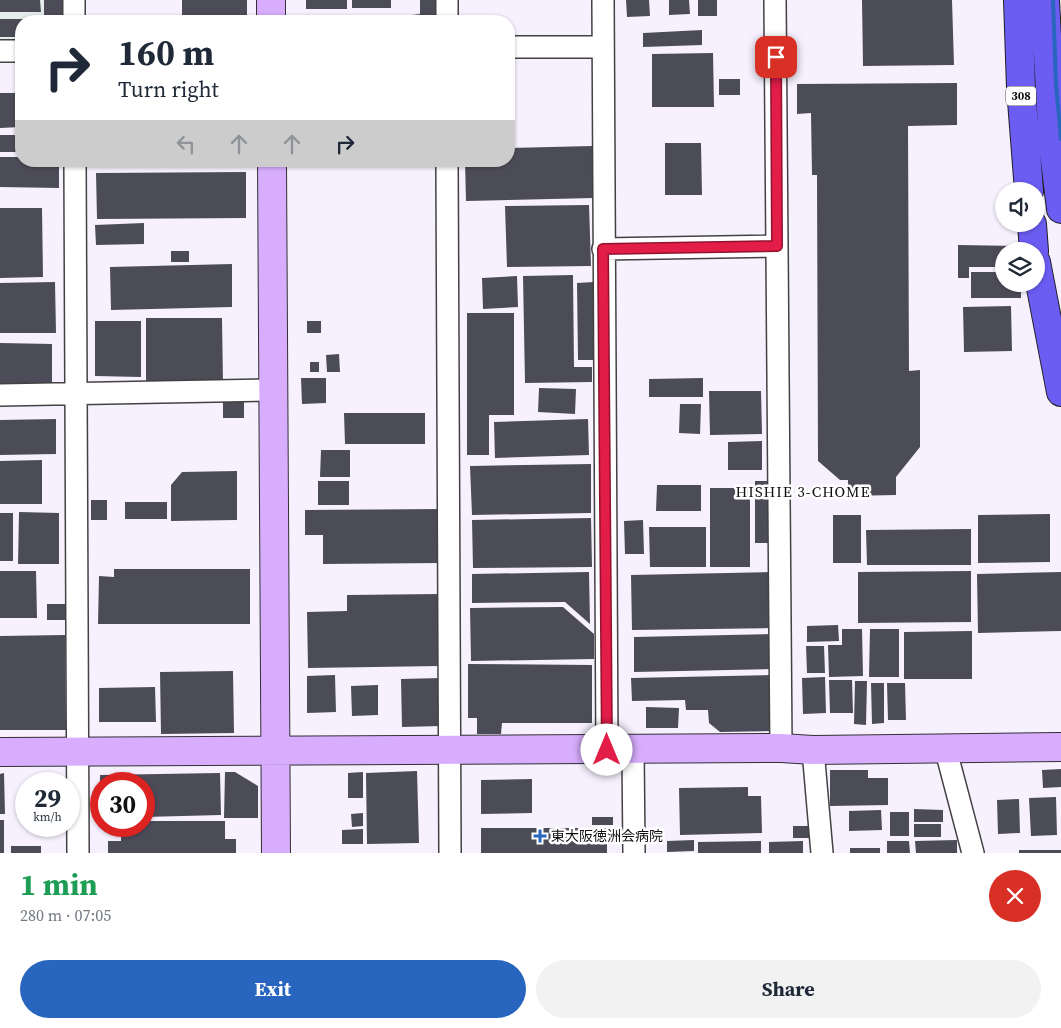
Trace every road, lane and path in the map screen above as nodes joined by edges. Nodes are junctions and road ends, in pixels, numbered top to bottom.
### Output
1 (74, 0) edge
2 (271, 0) edge
3 (447, 0) edge
4 (603, 0) edge
5 (775, 0) edge
6 (1018, 0) edge
7 (1045, 0) edge
8 (74, 15) edge
9 (271, 15) edge
10 (447, 15) edge
11 (515, 47) edge
12 (602, 47) junction
13 (0, 51) edge
14 (15, 51) edge
15 (74, 167) edge
16 (272, 167) edge
17 (447, 167) edge
18 (1028, 182) edge
19 (1061, 210) edge
20 (777, 246) junction
21 (603, 249) junction
22 (1042, 292) edge
23 (273, 390) junction
24 (1061, 392) edge
25 (76, 393) junction
26 (0, 395) edge
27 (1061, 746) edge
28 (945, 747) junction
29 (781, 748) junction
30 (275, 750) junction
31 (449, 750) junction
32 (620, 750) junction
33 (813, 750) junction
34 (77, 751) junction
35 (0, 752) edge
36 (78, 853) edge
37 (276, 853) edge
38 (450, 853) edge
39 (634, 853) edge
40 (822, 853) edge
41 (973, 853) edge

1 - 8 street
2 - 9 street
3 - 10 street
4 - 12 street
5 - 20 street
6 - 18 highway, 308
7 - 19 highway
11 - 12 street
12 - 21 street
13 - 14 street
15 - 25 street
16 - 23 street
17 - 31 street
20 - 21 street
20 - 29 street
21 - 32 street
22 - 24 highway
23 - 25 street
23 - 30 street
25 - 26 street
25 - 34 street
27 - 28 street
28 - 33 street
28 - 41 street
29 - 32 street
29 - 33 street
30 - 31 street
30 - 34 street
30 - 37 street
31 - 32 street
31 - 38 street
32 - 39 street
33 - 40 street
34 - 35 street
34 - 36 street

